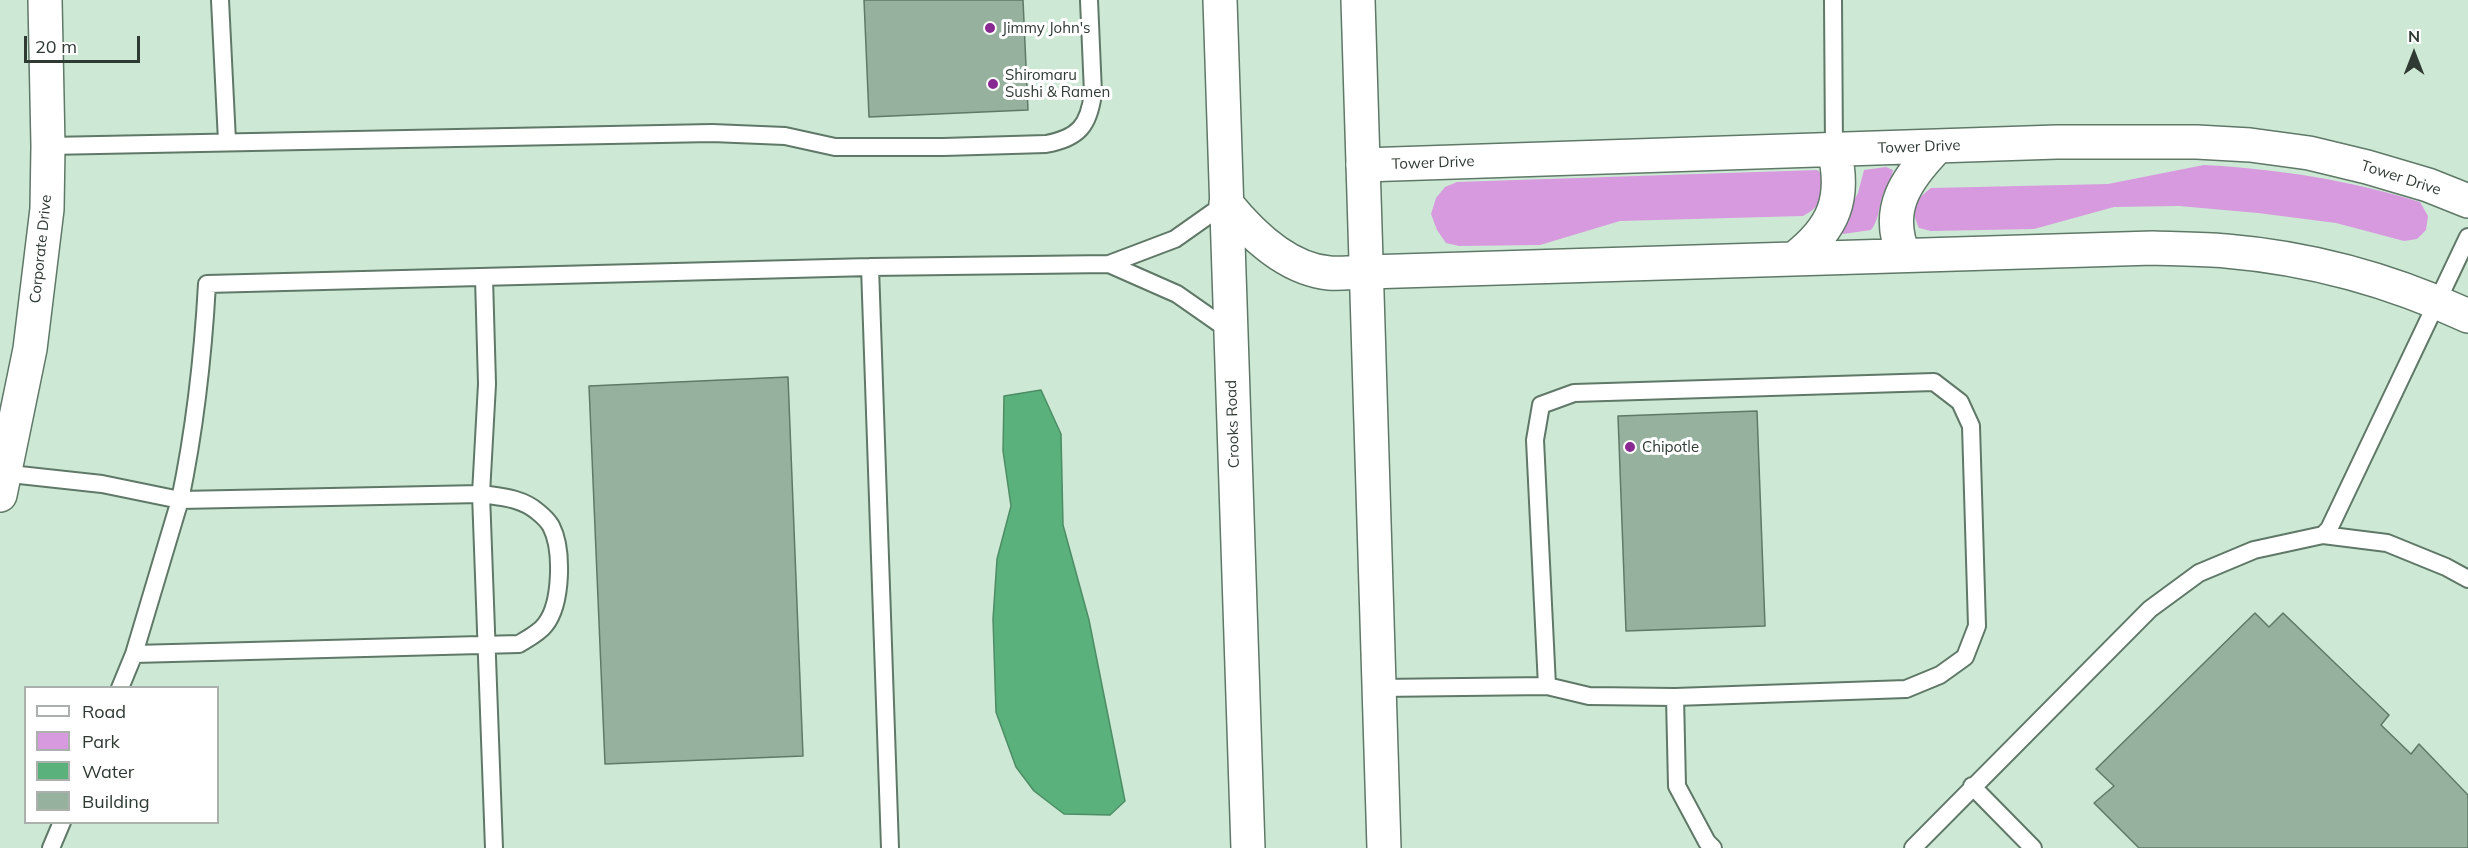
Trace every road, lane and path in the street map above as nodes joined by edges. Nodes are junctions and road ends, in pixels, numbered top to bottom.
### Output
1 (45, 0) edge
2 (220, 0) edge
3 (1089, 0) edge
4 (1220, 0) edge
5 (1358, 0) edge
6 (1833, 0) edge
7 (227, 141) junction
8 (48, 146) junction
9 (1937, 147) junction
10 (1834, 150) junction
11 (1363, 165) junction
12 (2468, 201) edge
13 (1226, 203) junction
14 (2468, 237) edge
15 (1905, 255) junction
16 (1795, 258) junction
17 (1109, 264) junction
18 (870, 267) junction
19 (1367, 272) junction
20 (484, 278) junction
21 (2437, 301) junction
22 (2468, 316) edge
23 (1230, 331) junction
24 (2, 480) edge
25 (482, 494) junction
26 (180, 500) junction
27 (2323, 535) junction
28 (2468, 579) edge
29 (488, 646) junction
30 (134, 654) junction
31 (120, 686) edge
32 (1547, 686) junction
33 (1379, 688) junction
34 (1675, 697) junction
35 (1972, 786) junction
36 (61, 824) edge
37 (51, 848) edge
38 (494, 848) edge
39 (890, 848) edge
40 (1248, 848) edge
41 (1384, 848) edge
42 (1713, 848) edge
43 (1913, 848) edge
44 (2033, 848) edge

1 - 8 street, Corporate Drive
2 - 7 lane
3 - 7 lane
4 - 13 street, Crooks Road
5 - 11 street
6 - 10 lane
7 - 8 lane
8 - 24 street, Corporate Drive
9 - 10 street, Tower Drive
9 - 12 street, Tower Drive
9 - 15 street
10 - 11 street, Tower Drive
10 - 16 street
11 - 19 street
13 - 17 lane
13 - 19 street
13 - 23 street, Crooks Road
14 - 21 lane
15 - 16 street
15 - 21 street
16 - 19 street
17 - 18 lane
17 - 23 lane
18 - 20 lane
18 - 39 lane
19 - 33 street
20 - 25 lane
20 - 26 lane
21 - 22 street
21 - 27 lane
23 - 40 street, Crooks Road
24 - 26 lane
25 - 26 lane
25 - 29 lane
25 - 29 lane
26 - 30 lane
27 - 28 lane
27 - 35 lane
29 - 30 lane
29 - 38 lane
30 - 31 lane
32 - 33 lane
32 - 34 lane
32 - 34 lane
33 - 41 street
34 - 42 lane
35 - 43 lane
35 - 44 lane
36 - 37 lane

